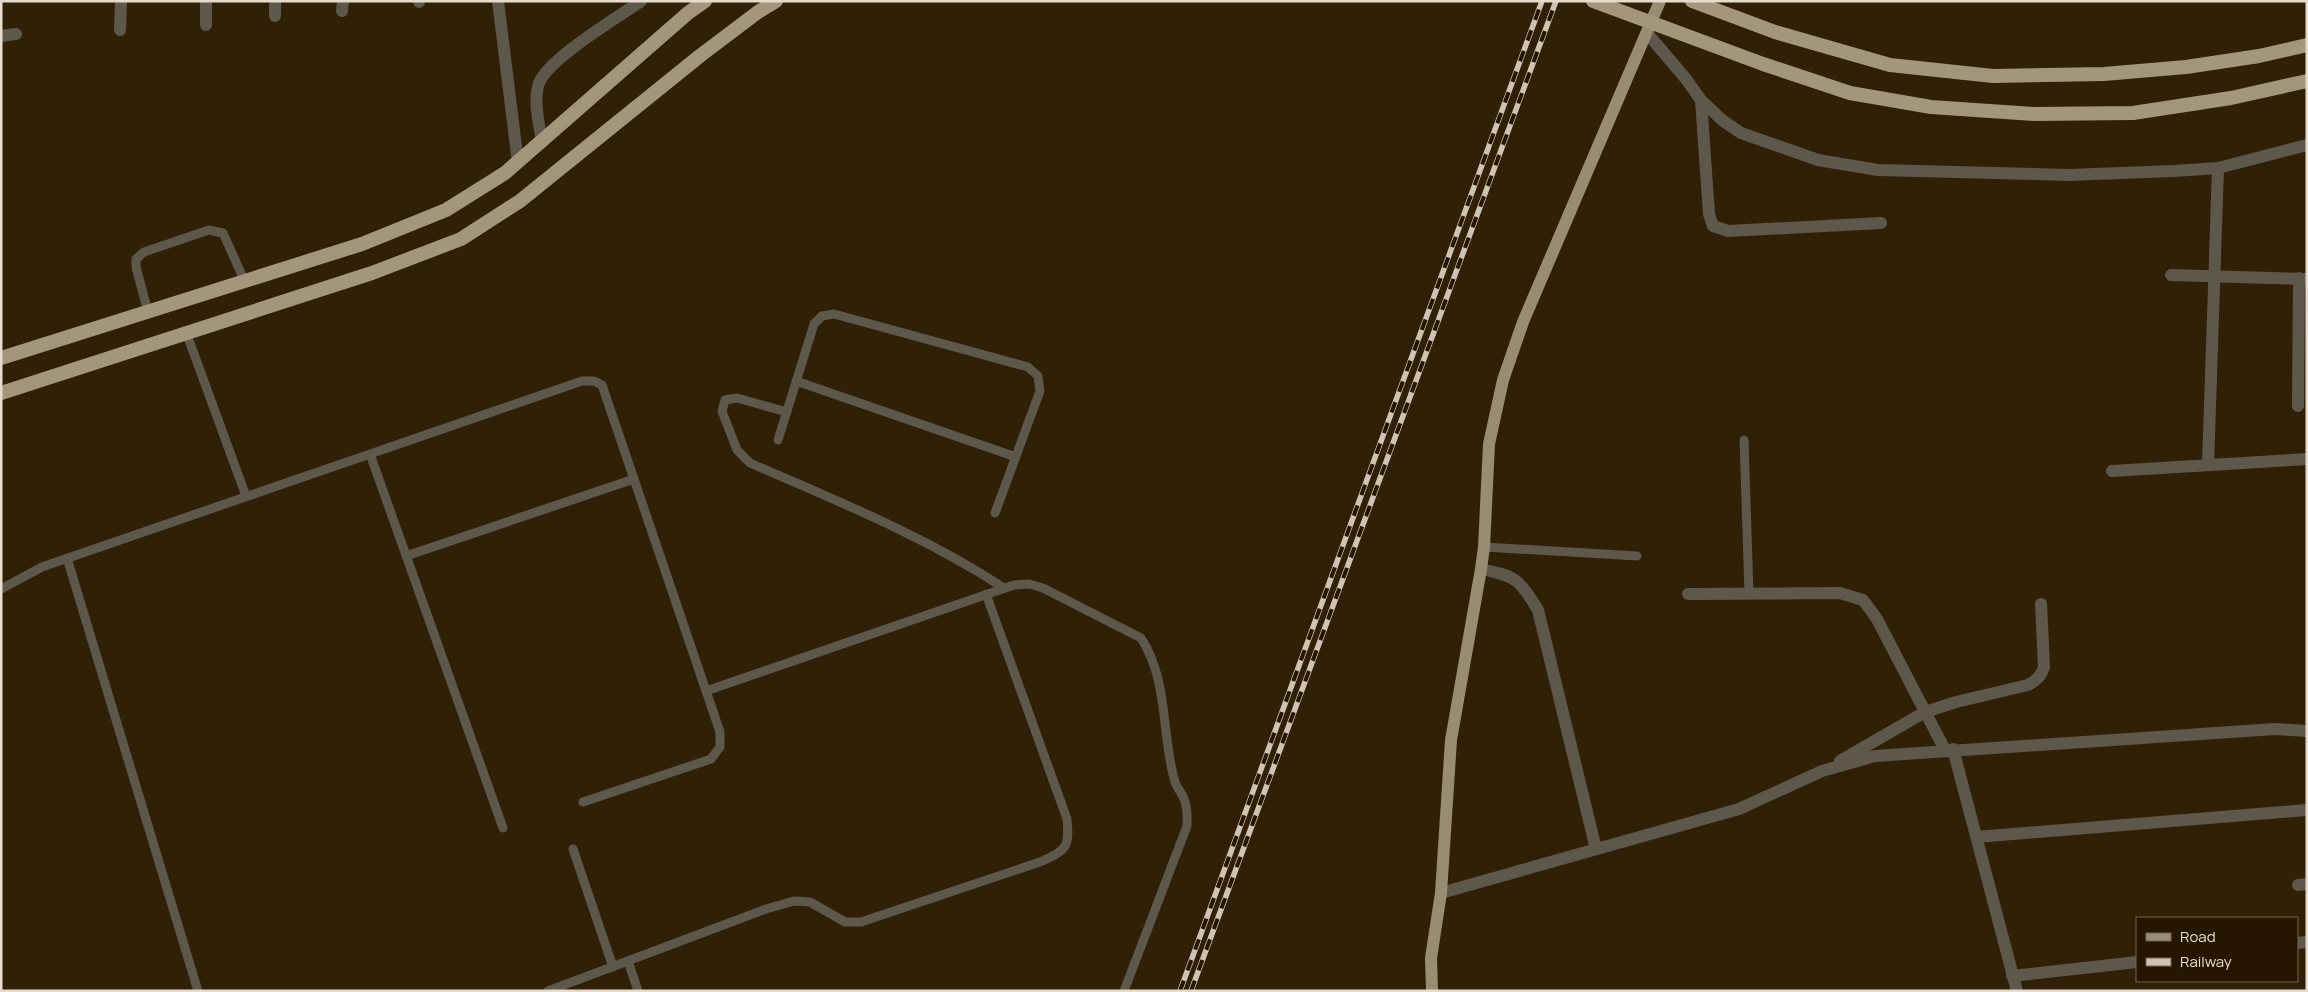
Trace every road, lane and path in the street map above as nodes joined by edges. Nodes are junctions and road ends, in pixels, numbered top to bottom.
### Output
1 (121, 1) edge
2 (206, 1) edge
3 (275, 1) edge
4 (498, 1) edge
5 (641, 1) edge
6 (705, 1) edge
7 (776, 1) edge
8 (1593, 1) edge
9 (1660, 1) edge
10 (1692, 1) edge
11 (275, 16) dead end
12 (206, 25) dead end
13 (120, 30) dead end
14 (16, 34) dead end
15 (1647, 34) junction
16 (1, 36) edge
17 (2307, 45) edge
18 (2307, 81) edge
19 (1701, 100) junction
20 (542, 141) junction
21 (2307, 145) edge
22 (518, 163) junction
23 (2218, 168) junction
24 (1880, 223) dead end
25 (2171, 275) dead end
26 (2215, 276) junction
27 (2303, 278) edge
28 (244, 282) junction
29 (148, 312) junction
30 (186, 332) junction
31 (2303, 350) edge
32 (1, 358) edge
33 (796, 381) junction
34 (1, 392) edge
35 (2298, 406) dead end
36 (787, 412) junction
37 (778, 440) dead end
38 (1744, 440) dead end
39 (370, 454) junction
40 (1016, 457) junction
41 (2307, 459) edge
42 (2208, 465) junction
43 (2112, 471) dead end
44 (634, 479) junction
45 (246, 496) junction
46 (995, 513) dead end
47 (1484, 547) junction
48 (406, 556) junction
49 (1637, 556) dead end
50 (66, 558) junction
51 (1481, 569) junction
52 (1004, 588) junction
53 (1, 589) edge
54 (1749, 593) junction
55 (986, 594) junction
56 (1688, 594) dead end
57 (2041, 604) dead end
58 (706, 691) junction
59 (1925, 712) junction
60 (2307, 731) edge
61 (1949, 749) junction
62 (1822, 771) junction
63 (583, 802) dead end
64 (2307, 810) edge
65 (503, 828) dead end
66 (1976, 837) junction
67 (573, 849) dead end
68 (1596, 849) junction
69 (1441, 892) junction
70 (628, 961) junction
71 (2136, 962) edge
72 (613, 966) junction
73 (2012, 976) junction
74 (198, 991) edge
75 (548, 991) edge
76 (638, 991) edge
77 (1124, 991) edge
78 (1432, 991) edge
79 (2017, 991) edge

1 - 13 street
2 - 12 street
3 - 11 street
4 - 22 street
5 - 20 street
6 - 20 highway
7 - 30 highway
8 - 18 highway
9 - 15 main road
10 - 17 highway
14 - 16 street
15 - 19 street
15 - 47 main road
19 - 23 street
19 - 24 street
20 - 22 highway
21 - 23 street
22 - 28 highway
23 - 26 street
25 - 26 street
26 - 27 street
26 - 42 street
27 - 31 street
28 - 29 highway
28 - 29 lane
29 - 32 highway
30 - 34 highway
30 - 45 lane
31 - 35 street
33 - 36 lane
33 - 40 lane
33 - 40 lane
36 - 37 lane
36 - 52 lane
38 - 54 lane
39 - 44 lane
39 - 45 lane
39 - 48 lane
40 - 46 lane
41 - 42 street
42 - 43 street
44 - 48 lane
44 - 58 lane
45 - 50 lane
47 - 49 lane
47 - 51 main road
48 - 65 lane
50 - 53 lane
50 - 74 lane
51 - 68 street
51 - 69 main road
52 - 55 lane
52 - 77 lane
54 - 56 street
54 - 59 street
55 - 58 lane
55 - 70 lane
57 - 59 street
58 - 63 lane
59 - 61 street
59 - 62 street
60 - 61 street
61 - 62 street
61 - 66 street
62 - 68 street
64 - 66 street
66 - 73 street
67 - 72 lane
68 - 69 street
69 - 78 main road
70 - 72 lane
70 - 76 lane
71 - 73 street
72 - 75 lane
73 - 79 street

